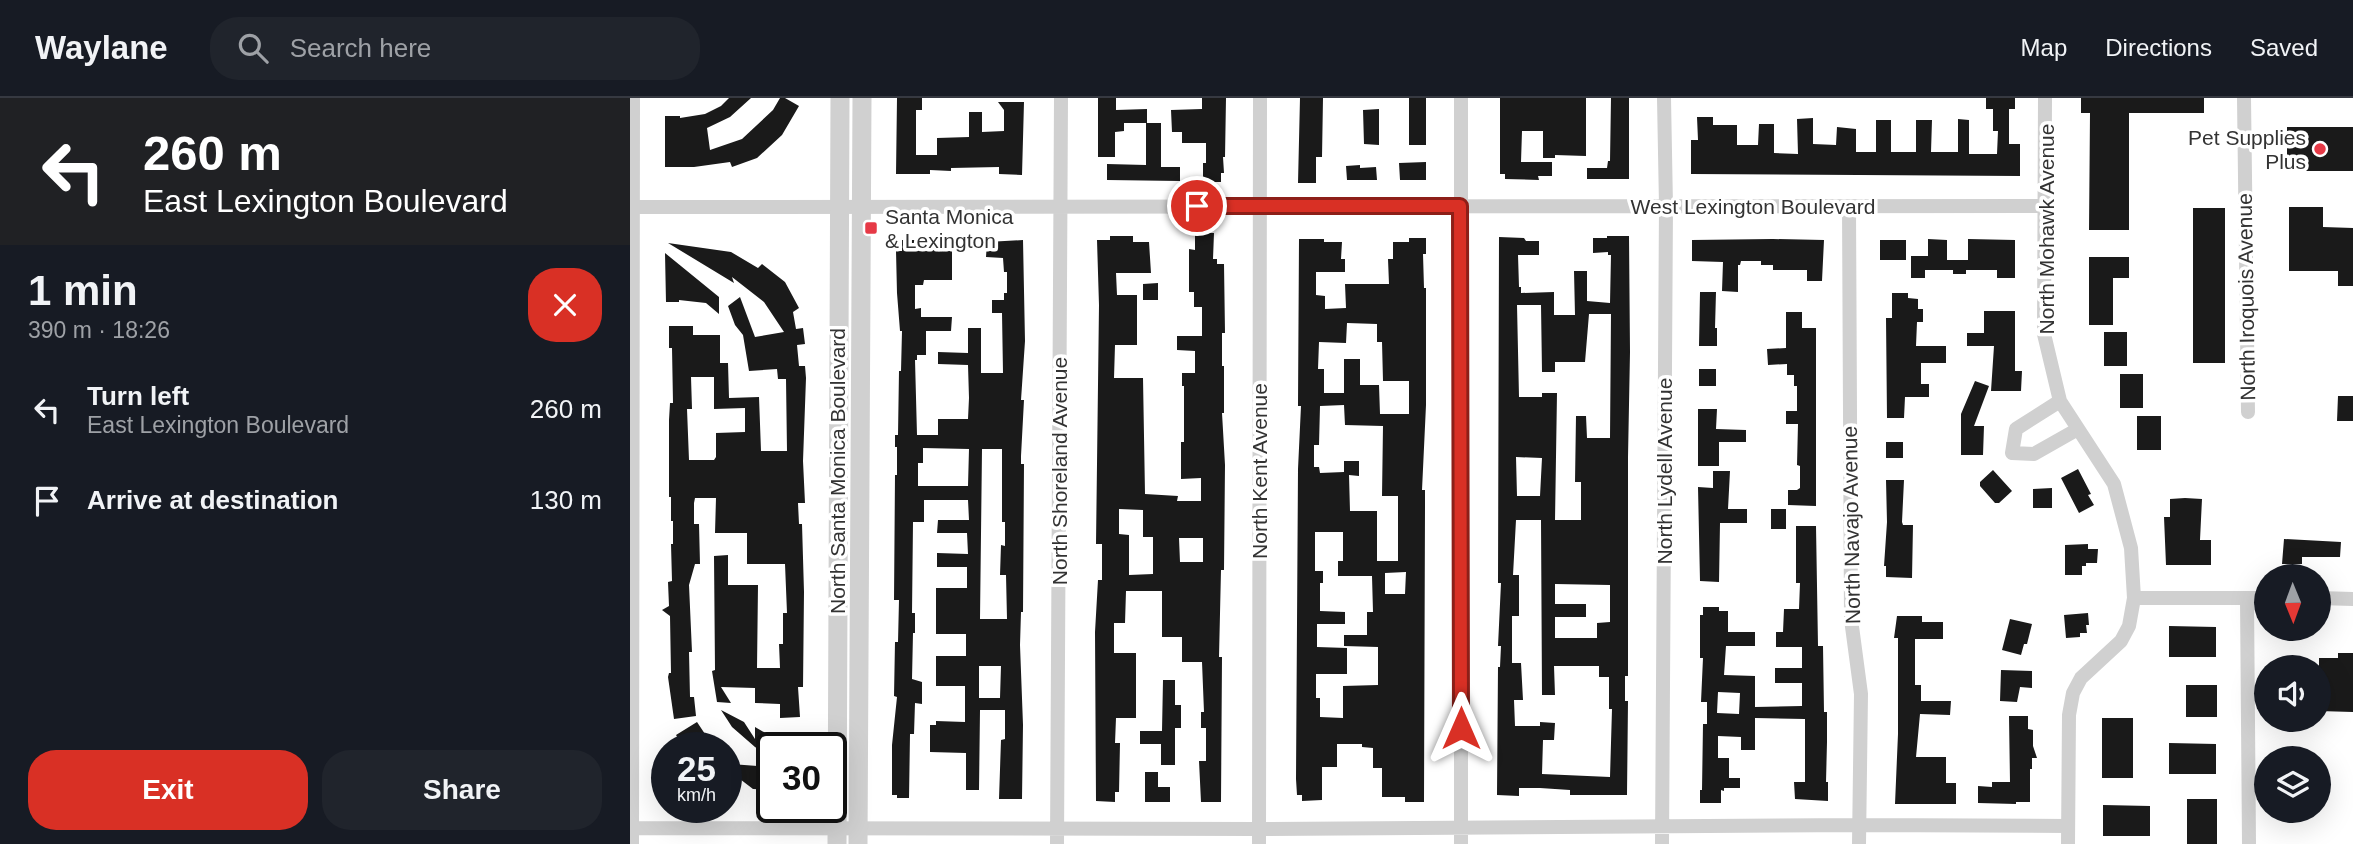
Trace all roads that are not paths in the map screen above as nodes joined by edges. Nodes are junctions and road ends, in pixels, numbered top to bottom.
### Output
1 (633, 98) edge
2 (840, 98) edge
3 (862, 98) edge
4 (1061, 98) edge
5 (1260, 98) edge
6 (1461, 98) edge
7 (1664, 98) edge
8 (2045, 98) edge
9 (2244, 98) edge
10 (1061, 206) junction
11 (1260, 206) junction
12 (1460, 206) junction
13 (1666, 206) junction
14 (1849, 206) junction
15 (2045, 206) junction
16 (631, 207) edge
17 (862, 207) junction
18 (838, 208) junction
19 (2060, 401) junction
20 (2248, 412) dead end
21 (2078, 429) junction
22 (2134, 598) junction
23 (2247, 598) junction
24 (2254, 598) edge
25 (2331, 598) edge
26 (2353, 598) edge
27 (1859, 825) junction
28 (2068, 826) junction
29 (631, 828) edge
30 (1057, 828) junction
31 (1662, 828) junction
32 (1461, 829) junction
33 (837, 836) edge
34 (858, 836) edge
35 (1259, 837) edge
36 (632, 844) edge
37 (1057, 844) edge
38 (1461, 844) edge
39 (1662, 844) edge
40 (1859, 844) edge
41 (2068, 844) edge
42 (2249, 844) edge

1 - 16 street
2 - 18 street, North Santa Monica Boulevard
3 - 17 street, North Santa Monica Boulevard
4 - 10 street, North Shoreland Avenue
5 - 11 street, North Kent Avenue
6 - 12 street
7 - 13 street, North Lydell Avenue
8 - 15 street, North Mohawk Avenue
9 - 20 street, North Iroquois Avenue
10 - 11 street, West Lexington Boulevard
10 - 17 street, West Lexington Boulevard
10 - 30 street, North Shoreland Avenue
11 - 12 street, West Lexington Boulevard
11 - 35 street, North Kent Avenue
12 - 13 street, West Lexington Boulevard
12 - 32 street
13 - 14 street, West Lexington Boulevard
13 - 31 street, North Lydell Avenue
14 - 15 street, West Lexington Boulevard
14 - 27 street, North Navajo Avenue
15 - 19 street, North Mohawk Avenue
16 - 18 street, West Lexington Boulevard
16 - 29 street
17 - 18 street, West Lexington Boulevard
17 - 34 street, North Santa Monica Boulevard
18 - 33 street, North Santa Monica Boulevard
19 - 21 street, North Mohawk Avenue
19 - 21 street
21 - 22 street, North Mohawk Avenue
22 - 23 street
22 - 28 street, North Mohawk Avenue
23 - 24 street
23 - 42 street
25 - 26 street
27 - 28 street
27 - 31 street
27 - 40 street, North Navajo Avenue
28 - 41 street, North Mohawk Avenue
29 - 33 street
29 - 36 street
30 - 34 street
30 - 35 street
30 - 37 street, North Shoreland Avenue
31 - 32 street
31 - 39 street, North Lydell Avenue
32 - 35 street
32 - 38 street
33 - 34 street

